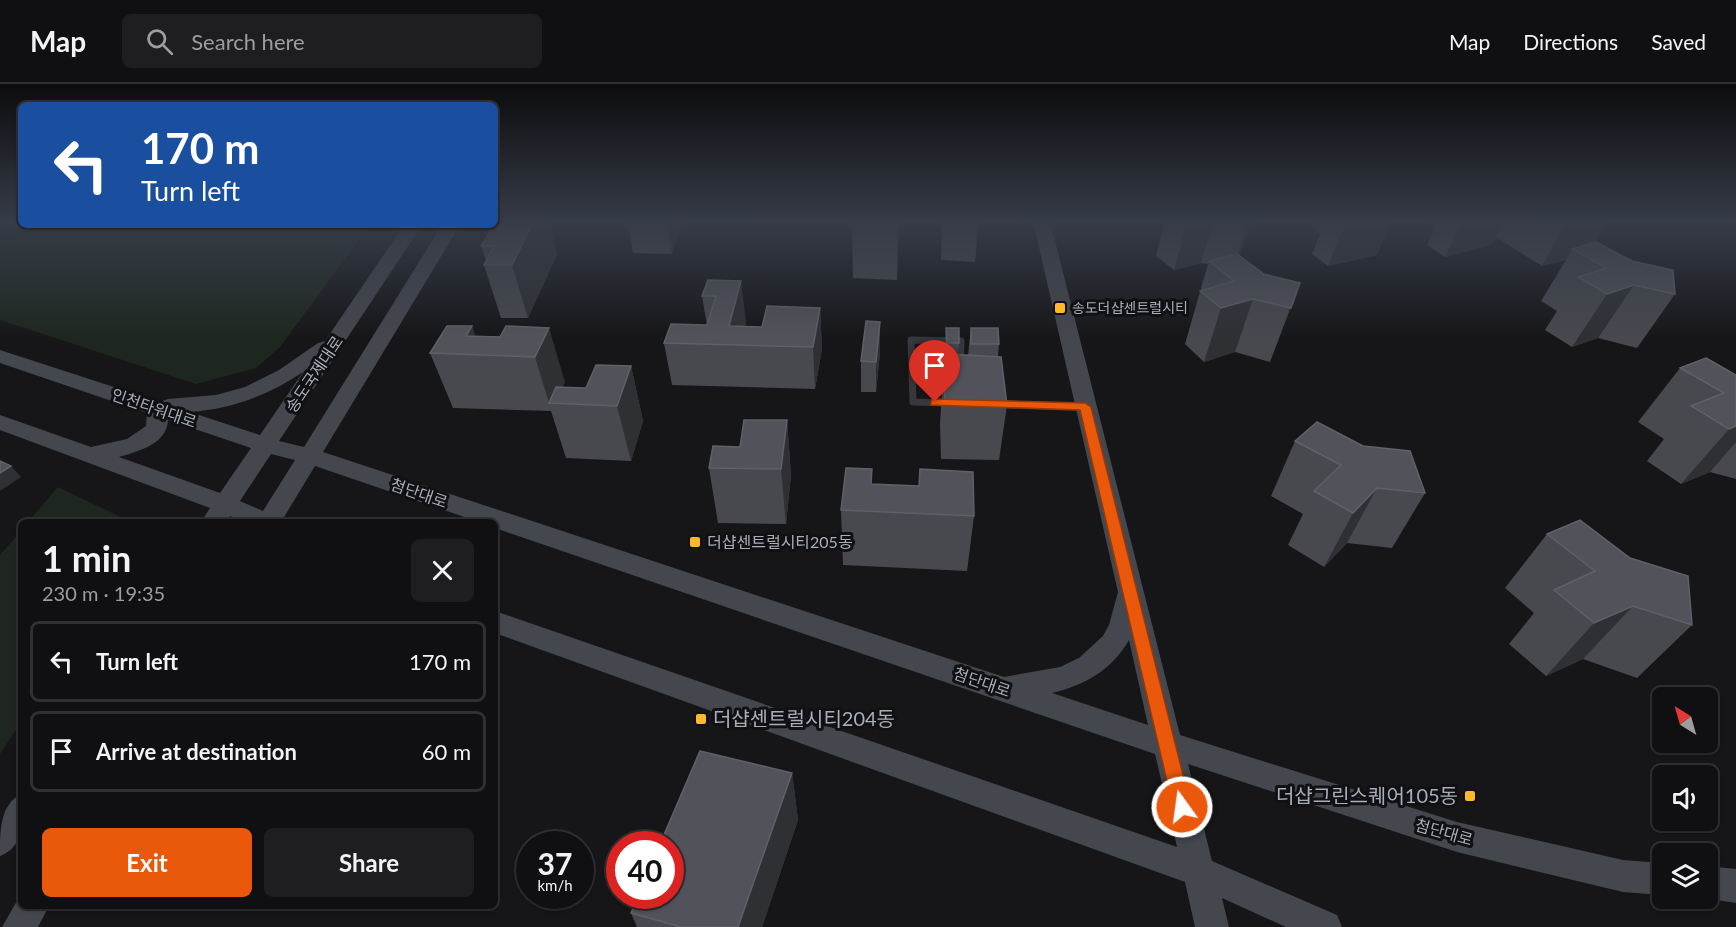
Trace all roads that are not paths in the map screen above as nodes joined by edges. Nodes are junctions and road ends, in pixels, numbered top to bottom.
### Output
1 (390, 260) edge
2 (429, 260) edge
3 (1050, 260) edge
4 (339, 337) junction
5 (0, 356) edge
6 (960, 375) edge
7 (959, 403) edge
8 (982, 404) edge
9 (154, 407) junction
10 (1085, 407) junction
11 (0, 422) edge
12 (266, 445) junction
13 (89, 455) junction
14 (309, 456) junction
15 (219, 513) edge
16 (251, 519) edge
17 (269, 519) edge
18 (497, 519) edge
19 (498, 519) edge
20 (1130, 594) junction
21 (498, 623) edge
22 (1000, 688) junction
23 (1166, 744) junction
24 (18, 813) edge
25 (0, 840) edge
26 (1198, 871) junction
27 (1652, 878) edge
28 (1718, 884) edge
29 (1736, 886) edge
30 (30, 909) edge
31 (19, 927) edge
32 (1212, 927) edge
33 (1325, 927) edge

1 - 4 main road, 송도국제대로
2 - 14 main road
3 - 10 main road
4 - 9 main road
4 - 12 main road, 송도국제대로
5 - 9 main road, 인천타워대로
6 - 7 lane
8 - 10 lane
9 - 12 main road, 인천타워대로
9 - 13 main road
10 - 20 main road
11 - 13 main road
12 - 14 main road, 인천타워대로
12 - 15 main road, 송도국제대로
13 - 15 main road
14 - 17 main road
14 - 18 main road, 첨단대로
15 - 16 main road
19 - 22 main road, 첨단대로
20 - 22 main road
20 - 23 main road
21 - 26 main road
22 - 23 main road, 첨단대로
23 - 26 main road
23 - 27 main road, 첨단대로
24 - 25 main road
26 - 32 main road
26 - 33 main road
28 - 29 main road
30 - 31 main road

